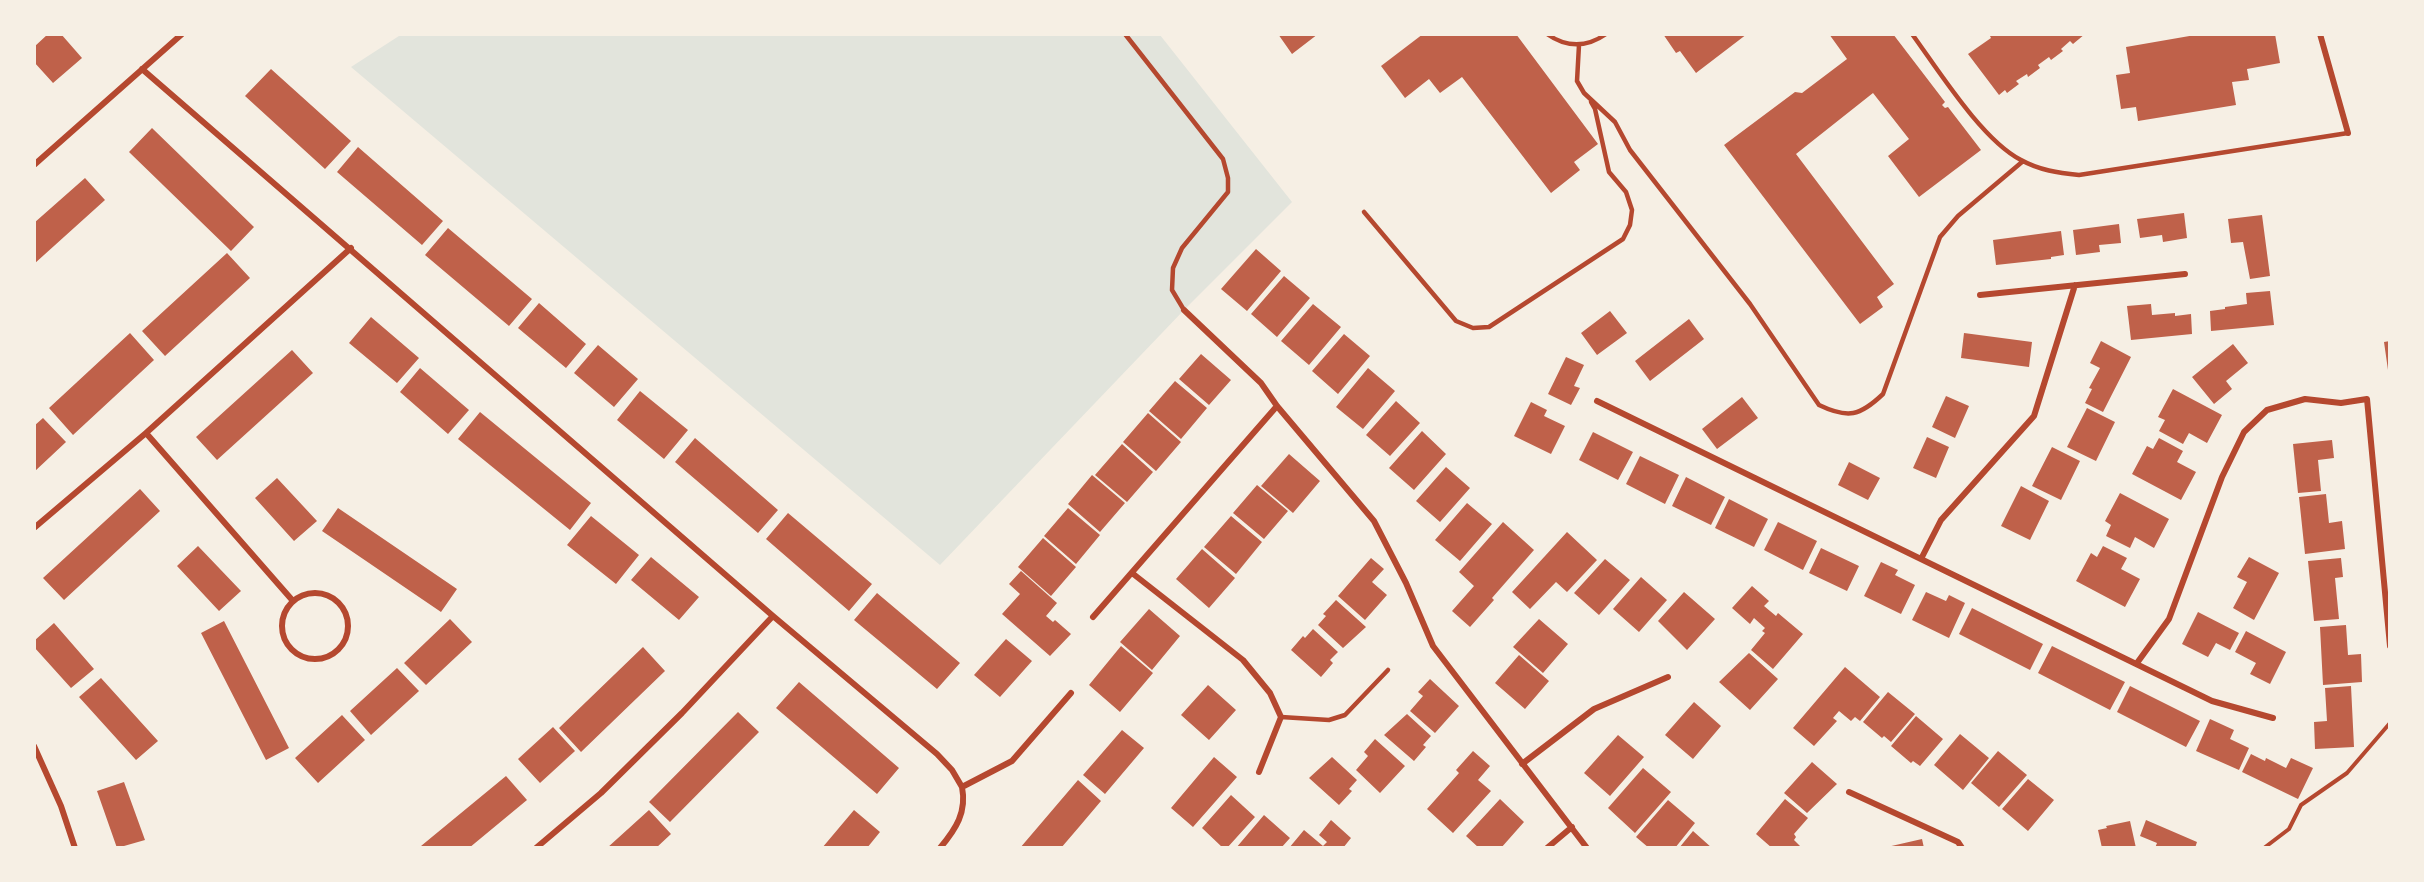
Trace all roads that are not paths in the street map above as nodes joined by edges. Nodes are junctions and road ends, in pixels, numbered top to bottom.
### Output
1 (182, 34) edge
2 (1125, 34) edge
3 (1547, 34) edge
4 (1606, 34) edge
5 (1912, 34) edge
6 (2319, 34) edge
7 (1579, 45) junction
8 (142, 69) junction
9 (1584, 93) junction
10 (2348, 133) joint
11 (2022, 162) junction
12 (34, 165) edge
13 (1364, 212) dead end
14 (351, 248) junction
15 (2185, 274) dead end
16 (2075, 285) junction
17 (1980, 295) dead end
18 (1184, 310) joint
19 (1597, 401) dead end
20 (1277, 406) junction
21 (146, 433) junction
22 (34, 528) edge
23 (1921, 559) junction
24 (1131, 573) junction
25 (293, 601) junction
26 (773, 616) junction
27 (1093, 617) dead end
28 (2390, 646) edge
29 (2137, 663) junction
30 (1388, 670) dead end
31 (1668, 677) dead end
32 (1071, 693) dead end
33 (1281, 717) junction
34 (2273, 718) dead end
35 (34, 746) edge
36 (1522, 764) junction
37 (1259, 772) dead end
38 (962, 787) junction
39 (1849, 792) dead end
40 (1572, 827) junction
41 (75, 848) edge
42 (536, 848) edge
43 (940, 848) edge
44 (1547, 848) edge
45 (1587, 848) edge
46 (1962, 848) edge

1 - 8 street
2 - 18 lane
3 - 7 lane
4 - 7 lane
5 - 11 lane
6 - 10 street
7 - 9 lane
8 - 12 street
8 - 14 street
9 - 11 lane
9 - 13 lane
10 - 11 lane
14 - 21 street
14 - 26 street
15 - 16 street
16 - 17 street
16 - 23 street
18 - 20 street
19 - 23 street
20 - 24 street
20 - 36 street
21 - 22 street
21 - 25 street
23 - 29 street
24 - 27 street
24 - 33 street
25 - 25 street
26 - 38 street
26 - 42 street
28 - 29 street
29 - 34 street
30 - 33 lane
31 - 36 street
32 - 38 street
33 - 37 street
35 - 41 street
36 - 40 street
38 - 43 street
39 - 46 street
40 - 44 street
40 - 45 street

